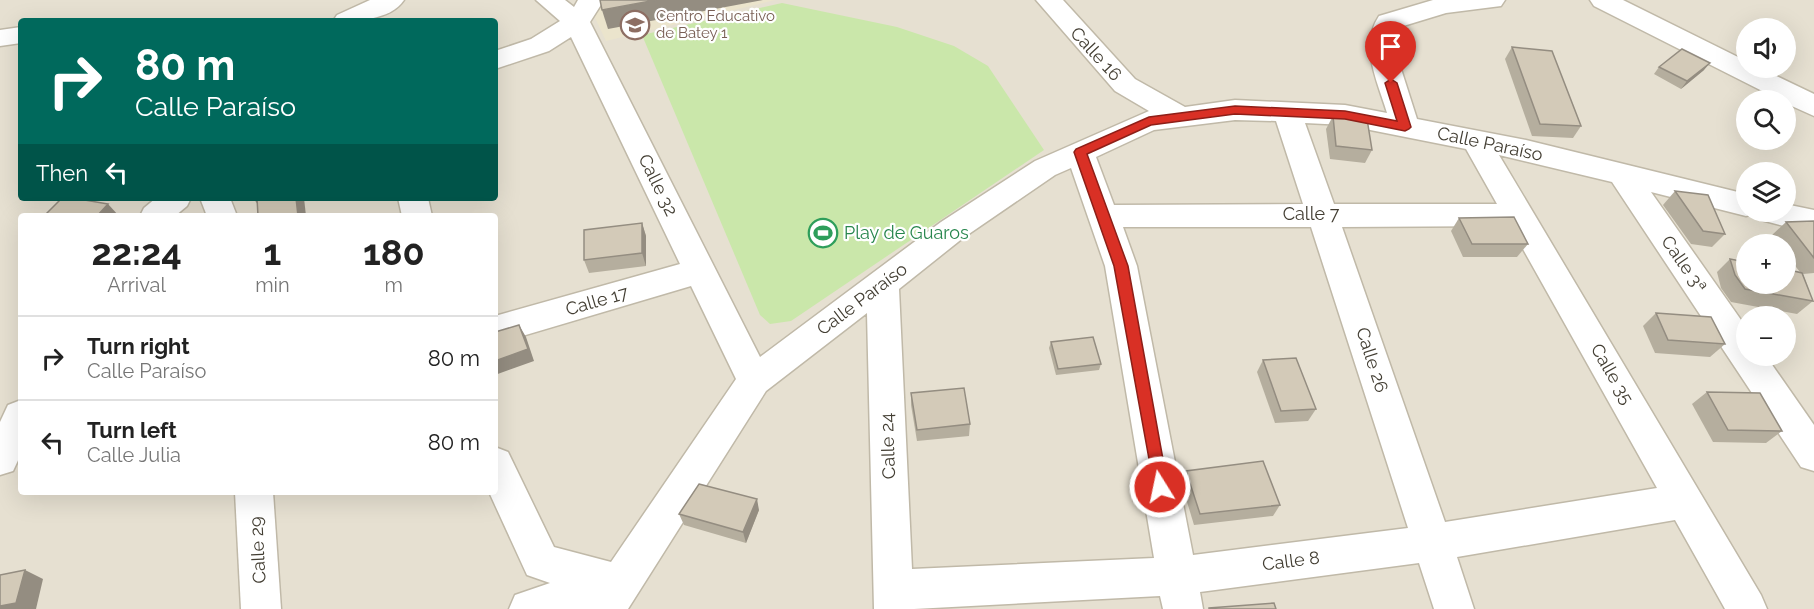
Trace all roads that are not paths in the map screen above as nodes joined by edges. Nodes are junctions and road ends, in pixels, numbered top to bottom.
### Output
1 (391, 0) edge
2 (549, 0) edge
3 (1049, 0) edge
4 (1492, 0) edge
5 (1604, 0) edge
6 (584, 11) edge
7 (352, 18) edge
8 (18, 35) edge
9 (0, 38) edge
10 (498, 59) edge
11 (1814, 106) edge
12 (1287, 112) junction
13 (1181, 117) junction
14 (1405, 127) junction
15 (1476, 140) junction
16 (1080, 152) junction
17 (1622, 174) junction
18 (172, 201) edge
19 (1736, 202) edge
20 (158, 213) edge
21 (1321, 214) junction
22 (1520, 215) junction
23 (1103, 216) junction
24 (1796, 218) edge
25 (1814, 222) edge
26 (700, 271) junction
27 (882, 283) junction
28 (498, 329) edge
29 (1736, 340) edge
30 (1753, 366) edge
31 (754, 381) junction
32 (1814, 455) edge
33 (498, 470) edge
34 (254, 495) edge
35 (1685, 501) junction
36 (1431, 543) junction
37 (1179, 592) edge
38 (894, 599) edge
39 (615, 600) edge
40 (261, 609) edge
41 (529, 609) edge
42 (1454, 609) edge
43 (1747, 609) edge

1 - 7 street
2 - 6 street, Calle 32
3 - 13 street, Calle 16
4 - 14 street
5 - 11 street
6 - 10 street
6 - 26 street, Calle 32
8 - 9 street
12 - 13 street, Calle Paraíso
12 - 14 street, Calle Paraíso
12 - 21 street, Calle 26
13 - 16 street, Calle Paraíso
14 - 15 street, Calle Paraíso
15 - 17 street, Calle Paraíso
15 - 22 street, Calle 35
16 - 23 street
16 - 27 street, Calle Paraíso
17 - 19 street, Calle Paraíso
17 - 29 street, Calle 3ª
18 - 20 street
21 - 22 street, Calle 7
21 - 23 street, Calle 7
21 - 36 street, Calle 26
22 - 35 street, Calle 35
23 - 37 street
24 - 25 street
26 - 28 street, Calle 17
26 - 31 street, Calle 32
27 - 31 street, Calle Paraíso
27 - 38 street, Calle 24
30 - 32 street, Calle 3ª
31 - 39 street, Calle Paraíso
33 - 39 street
34 - 40 street, Calle 29
35 - 36 street, Calle 8
35 - 43 street, Calle 35
36 - 37 street, Calle 8
36 - 42 street, Calle 26
37 - 38 street, Calle 8
39 - 41 street

